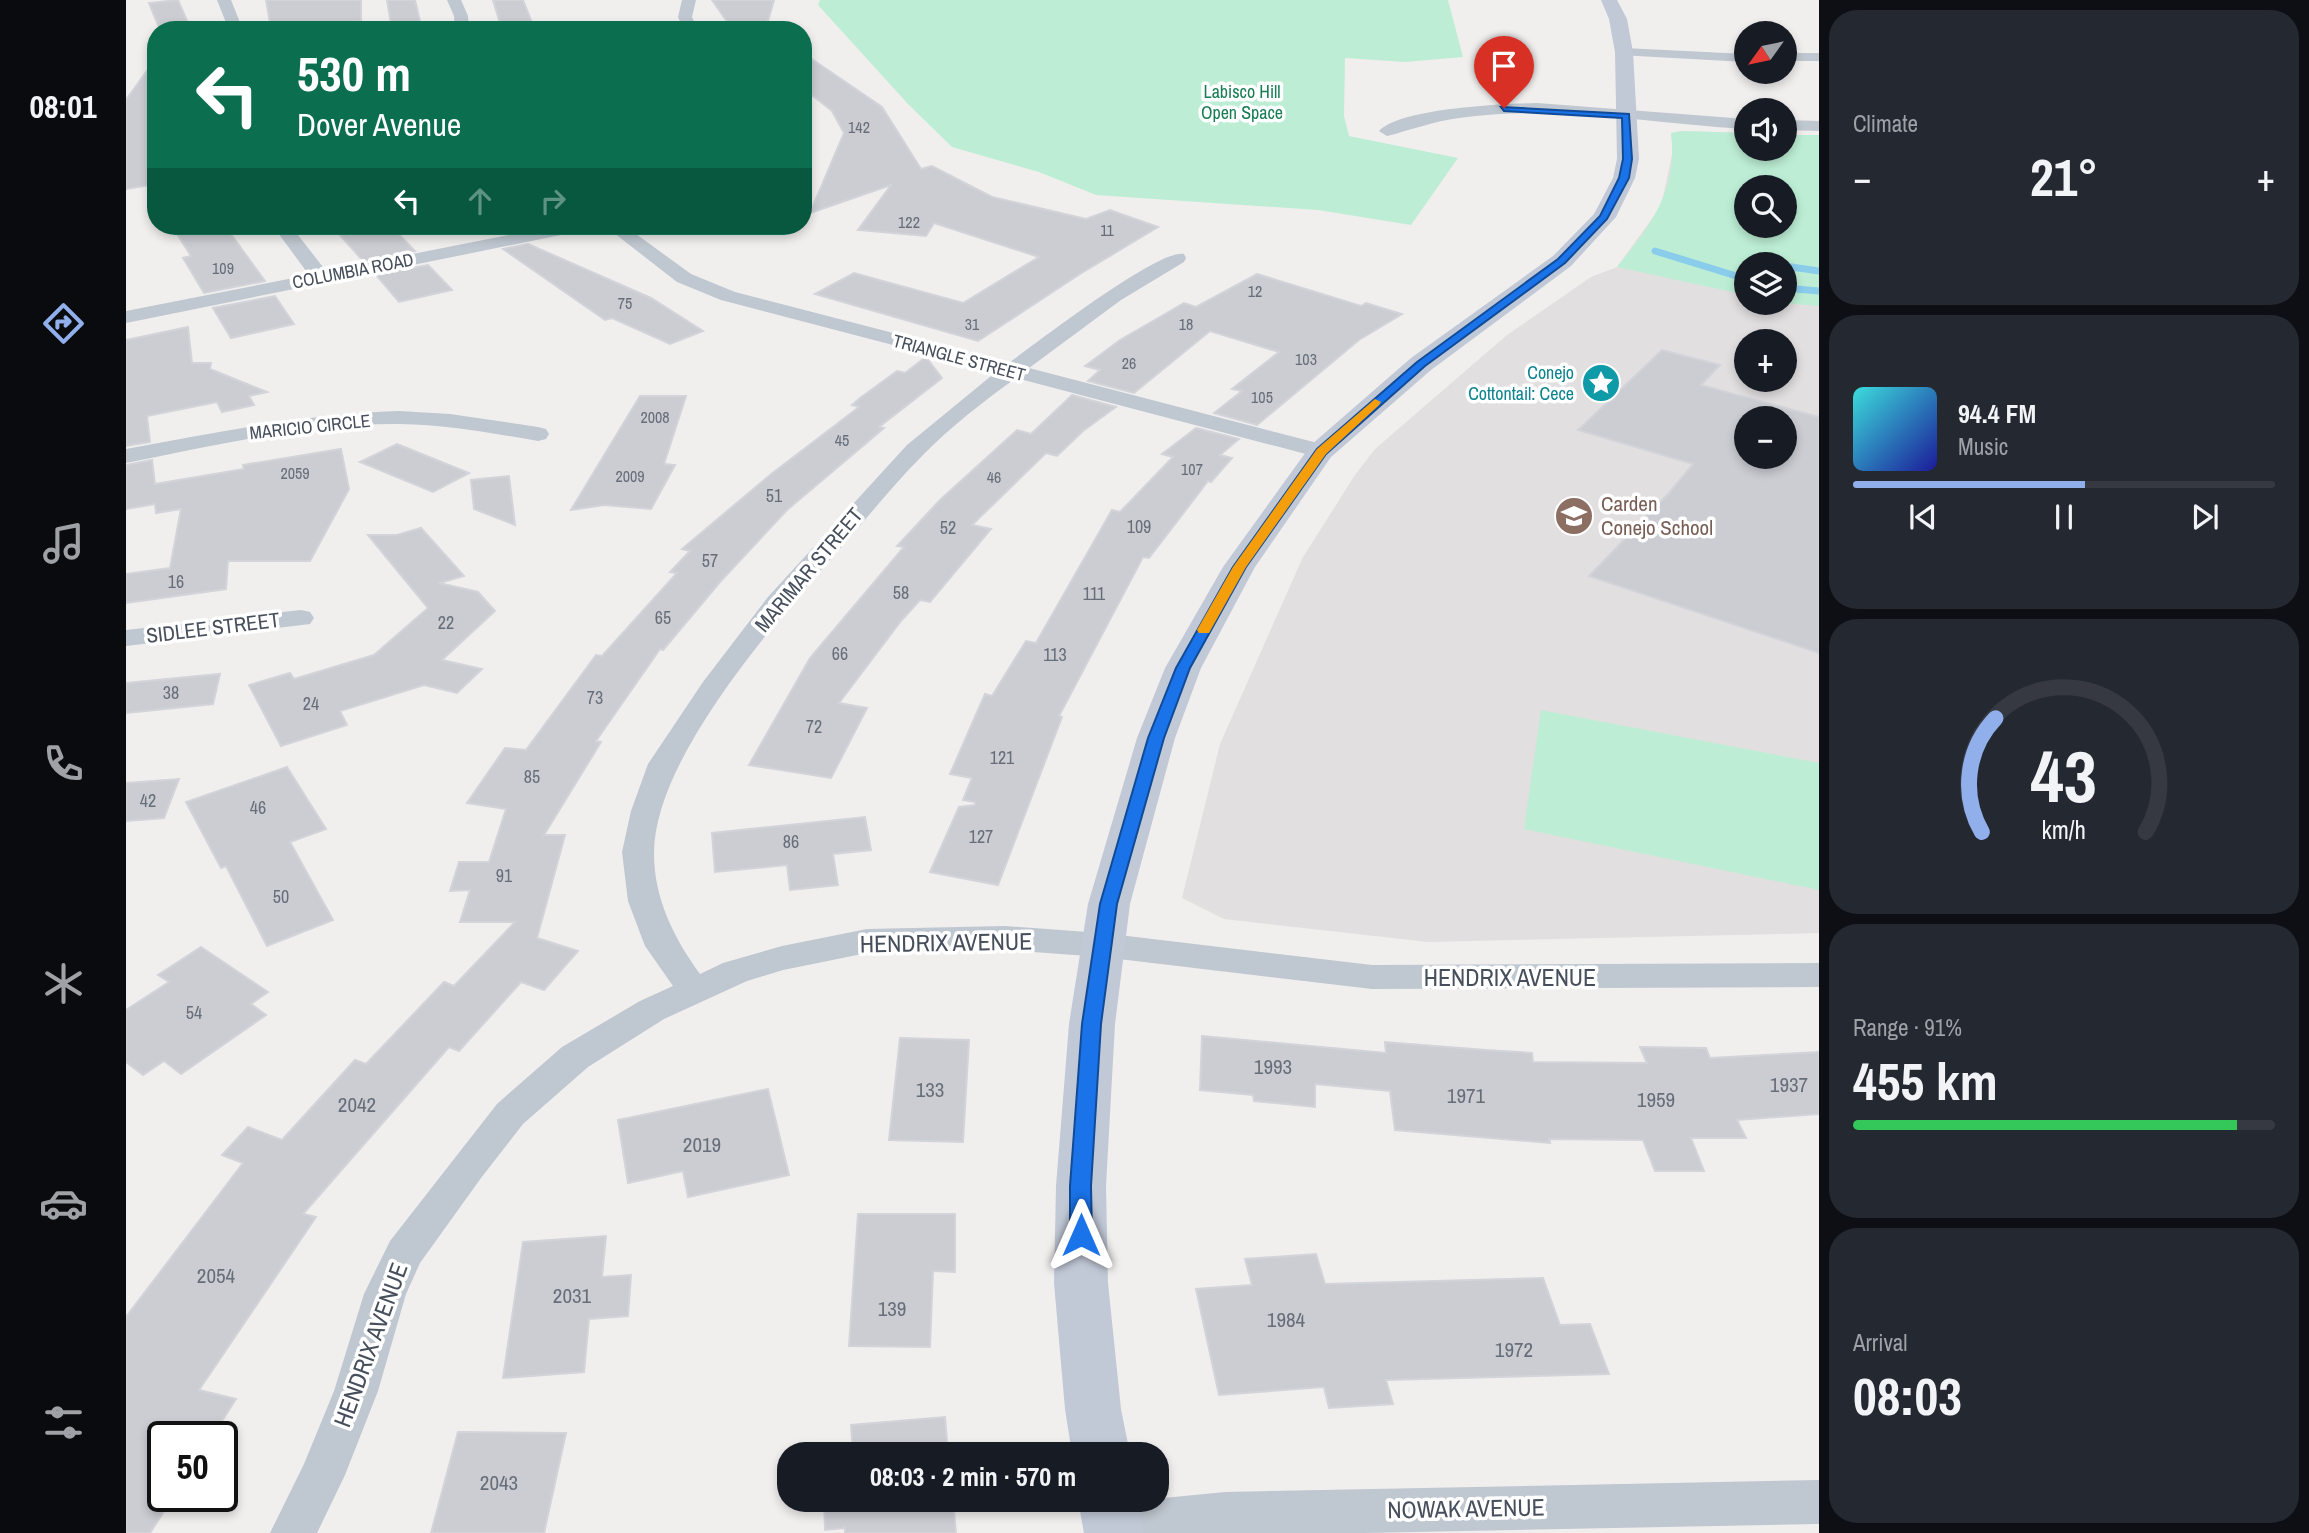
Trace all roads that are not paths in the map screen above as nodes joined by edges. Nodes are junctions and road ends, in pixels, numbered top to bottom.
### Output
1 (224, 0) edge
2 (454, 0) edge
3 (689, 0) edge
4 (1609, 0) edge
5 (232, 21) edge
6 (461, 21) edge
7 (686, 21) edge
8 (1624, 52) junction
9 (1734, 57) edge
10 (1797, 57) edge
11 (1819, 57) edge
12 (1626, 115) junction
13 (1734, 123) edge
14 (1797, 125) edge
15 (1819, 126) edge
16 (1387, 131) dead end
17 (289, 235) edge
18 (535, 235) edge
19 (626, 235) edge
20 (1177, 258) dead end
21 (321, 277) junction
22 (126, 317) edge
23 (1011, 372) junction
24 (538, 434) dead end
25 (1321, 451) junction
26 (126, 456) edge
27 (301, 618) dead end
28 (126, 638) edge
29 (1102, 945) junction
30 (1819, 975) edge
31 (692, 989) junction
32 (1099, 1442) edge
33 (1819, 1502) edge
34 (1112, 1519) edge
35 (293, 1533) edge

1 - 5 street
2 - 6 street
3 - 7 street
4 - 8 main road
8 - 9 street
8 - 12 main road
10 - 11 street
12 - 13 street
12 - 16 street
12 - 25 main road
14 - 15 street
17 - 21 street
18 - 21 street, COLUMBIA ROAD
19 - 23 street, TRIANGLE STREET
20 - 23 street, MARIMAR STREET
21 - 22 street, COLUMBIA ROAD
23 - 25 street, TRIANGLE STREET
23 - 31 street, MARIMAR STREET
24 - 26 street, MARICIO CIRCLE
25 - 29 main road
27 - 28 street, SIDLEE STREET
29 - 30 street, HENDRIX AVENUE
29 - 31 street, HENDRIX AVENUE
29 - 32 main road
31 - 35 street, HENDRIX AVENUE
33 - 34 street, NOWAK AVENUE

